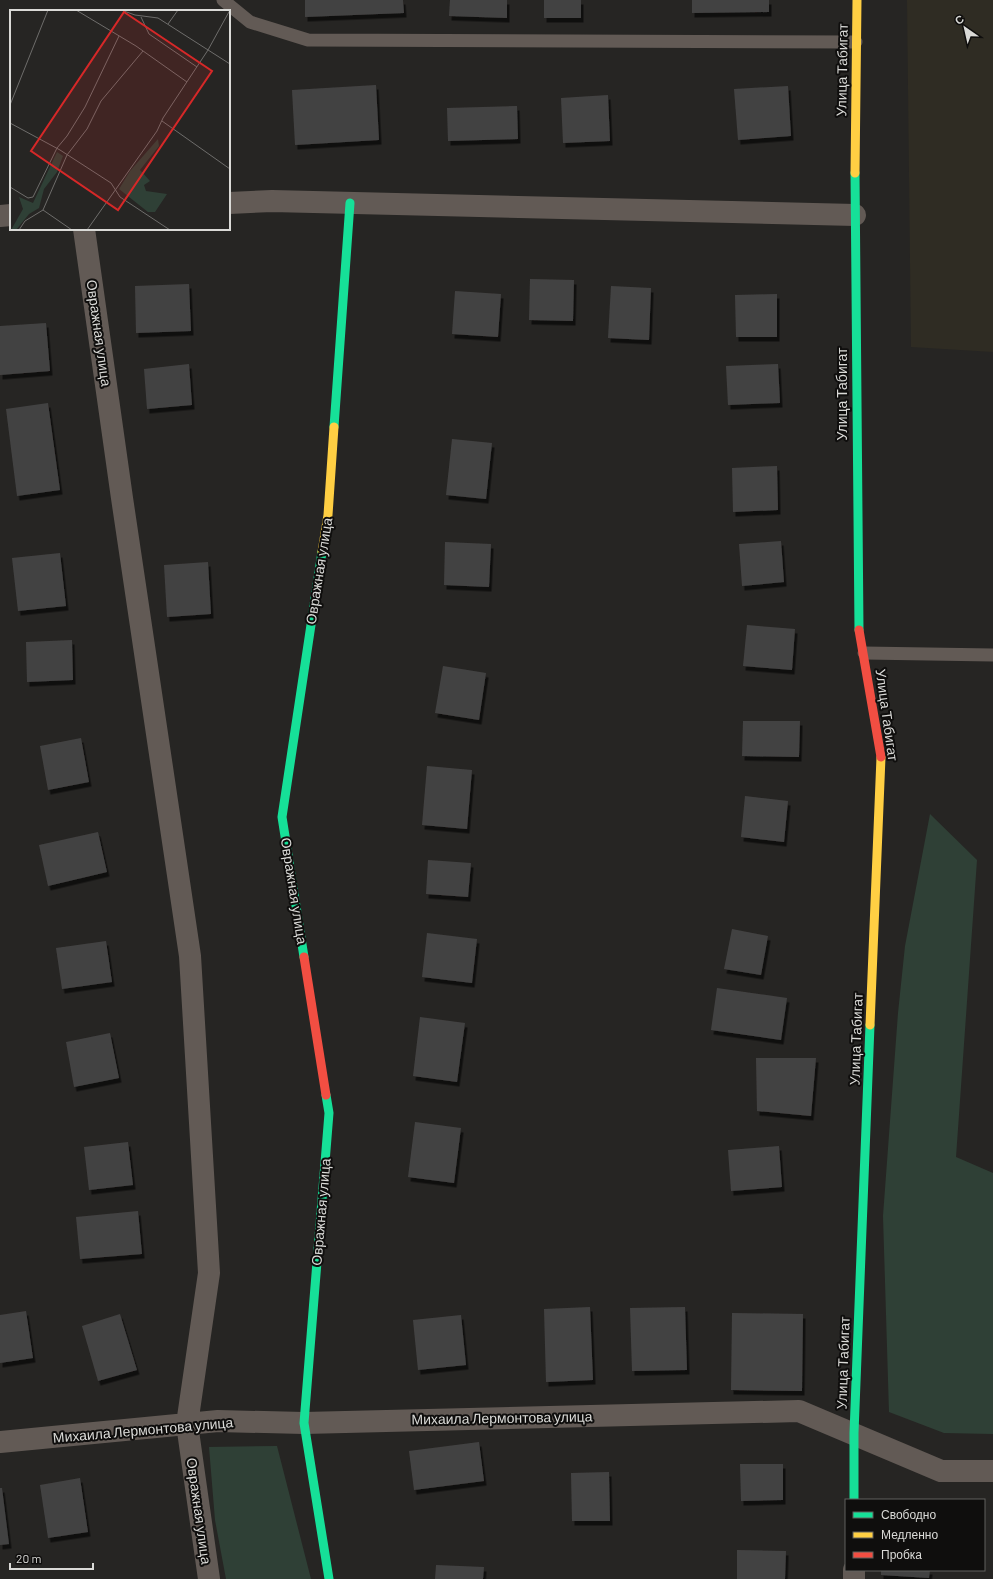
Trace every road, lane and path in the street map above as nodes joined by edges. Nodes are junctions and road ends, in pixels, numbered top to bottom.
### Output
1 (223, 0) edge
2 (857, 0) edge
3 (856, 42) junction
4 (230, 203) edge
5 (350, 203) junction
6 (10, 215) edge
7 (855, 215) junction
8 (0, 216) edge
9 (84, 230) edge
10 (864, 653) junction
11 (993, 655) edge
12 (304, 1423) junction
13 (187, 1424) junction
14 (854, 1433) junction
15 (0, 1442) edge
16 (993, 1470) edge
17 (854, 1499) edge
18 (209, 1579) edge
19 (329, 1579) edge

1 - 3 lane
2 - 3 street, Улица Табигат
3 - 7 street, Улица Табигат
4 - 5 street
5 - 7 street
5 - 12 street, Овражная улица
6 - 8 street
7 - 10 street, Улица Табигат
9 - 13 street, Овражная улица
10 - 11 lane
10 - 14 street, Улица Табигат
12 - 13 street, Михаила Лермонтова улица
12 - 14 street, Михаила Лермонтова улица
12 - 19 street, Овражная улица
13 - 15 street, Михаила Лермонтова улица
13 - 18 street, Овражная улица
14 - 16 street, Михаила Лермонтова улица
14 - 17 street, Улица Табигат

